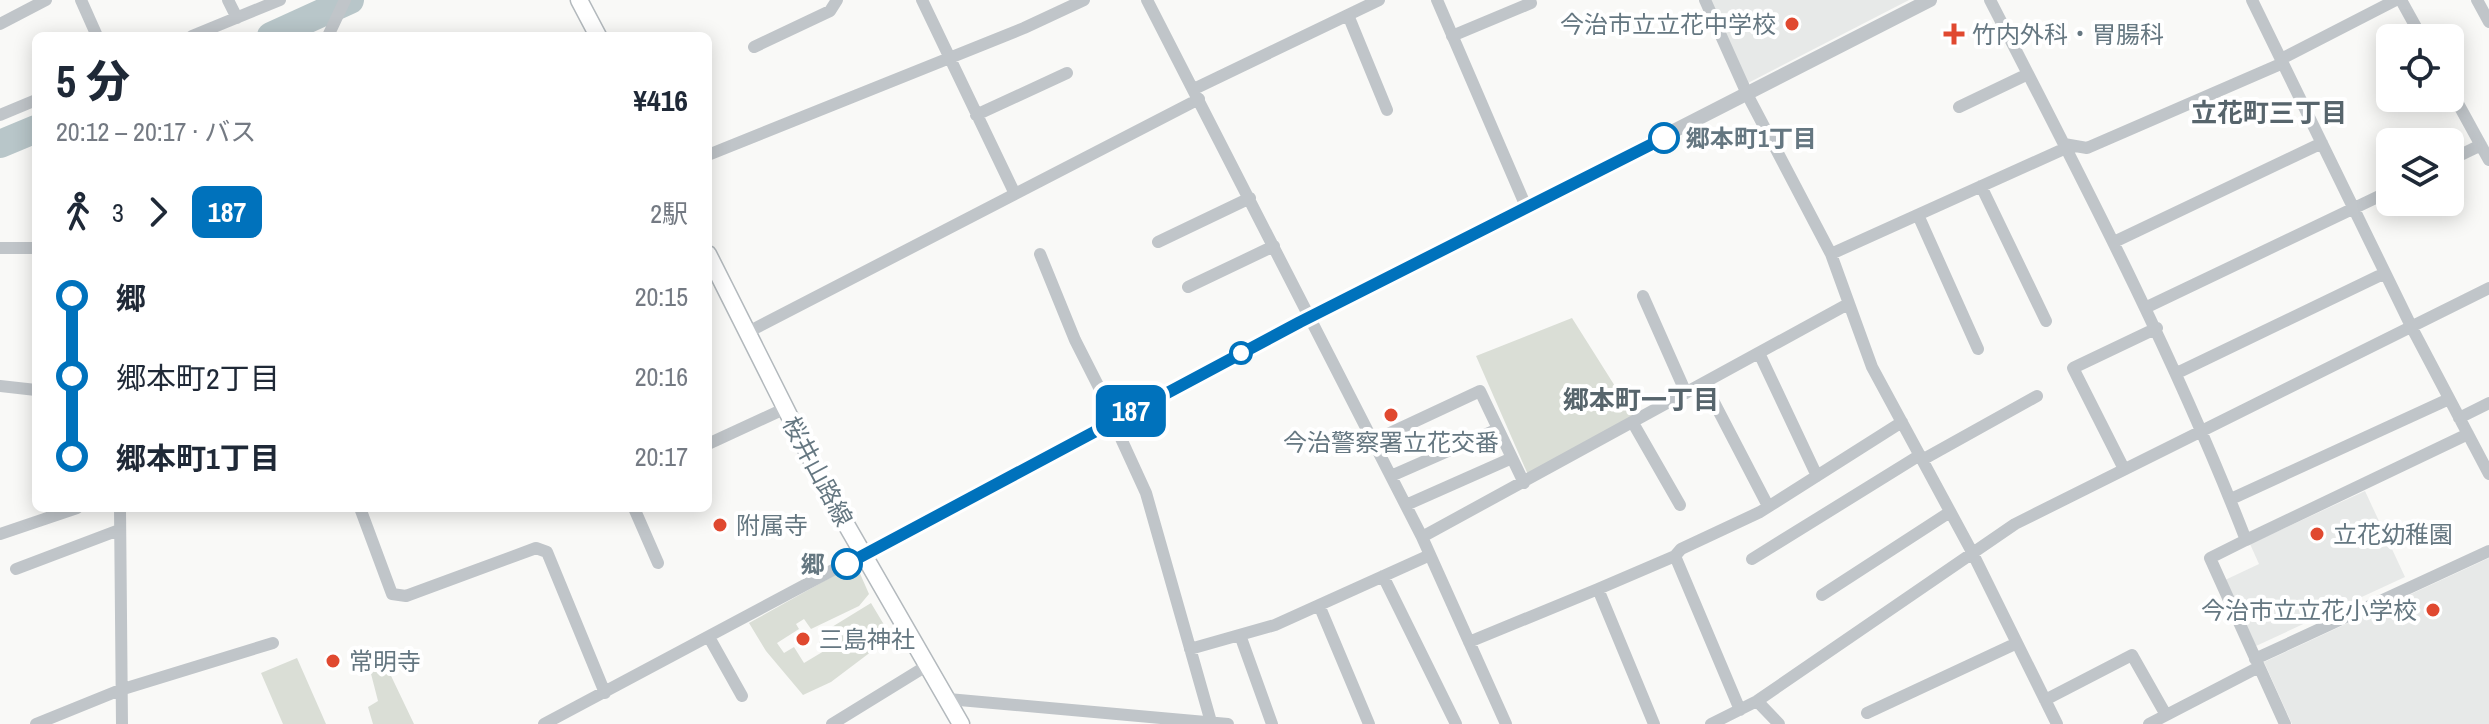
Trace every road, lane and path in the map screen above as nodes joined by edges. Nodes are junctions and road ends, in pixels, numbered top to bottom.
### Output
1 (46, 0) edge
2 (81, 0) edge
3 (228, 0) edge
4 (280, 0) edge
5 (345, 0) edge
6 (579, 0) edge
7 (922, 0) edge
8 (1084, 0) edge
9 (1147, 0) edge
10 (1379, 0) edge
11 (1437, 0) edge
12 (1705, 0) edge
13 (1930, 0) edge
14 (1990, 0) edge
15 (2252, 0) edge
16 (2398, 0) edge
17 (2477, 0) edge
18 (835, 1) edge
19 (1531, 3) dead end
20 (1348, 15) junction
21 (237, 18) junction
22 (2489, 22) edge
23 (0, 24) edge
24 (2413, 24) edge
25 (95, 32) edge
26 (202, 32) edge
27 (330, 32) edge
28 (596, 32) edge
29 (1452, 36) junction
30 (754, 47) dead end
31 (948, 58) junction
32 (2282, 61) junction
33 (1067, 73) dead end
34 (2028, 74) junction
35 (1196, 94) junction
36 (1748, 96) junction
37 (32, 102) edge
38 (1959, 107) dead end
39 (1387, 110) dead end
40 (2463, 112) edge
41 (0, 115) edge
42 (976, 115) junction
43 (2322, 143) junction
44 (2481, 145) junction
45 (2065, 146) junction
46 (712, 153) edge
47 (2464, 153) edge
48 (2489, 160) edge
49 (1981, 186) junction
50 (1015, 194) junction
51 (1250, 198) junction
52 (2376, 198) edge
53 (1527, 209) junction
54 (2354, 209) junction
55 (1918, 215) junction
56 (1158, 242) dead end
57 (2114, 242) junction
58 (1274, 246) junction
59 (0, 248) edge
60 (32, 248) edge
61 (1040, 254) dead end
62 (1831, 254) junction
63 (712, 262) edge
64 (2385, 273) junction
65 (1188, 287) dead end
66 (2489, 288) edge
67 (1643, 296) dead end
68 (1848, 304) junction
69 (2147, 307) junction
70 (1312, 318) junction
71 (2046, 321) dead end
72 (2157, 328) junction
73 (2412, 328) junction
74 (748, 332) junction
75 (1978, 349) dead end
76 (1759, 353) junction
77 (2177, 373) junction
78 (1704, 383) junction
79 (0, 386) edge
80 (32, 390) edge
81 (1686, 393) junction
82 (2037, 396) dead end
83 (2449, 399) junction
84 (2489, 403) edge
85 (786, 408) junction
86 (2459, 418) junction
87 (1114, 420) junction
88 (1902, 422) junction
89 (1633, 423) junction
90 (1498, 429) junction
91 (2203, 430) junction
92 (2468, 434) junction
93 (1373, 441) junction
94 (712, 442) edge
95 (1921, 457) junction
96 (1512, 458) junction
97 (2124, 469) junction
98 (2489, 474) edge
99 (1391, 476) junction
100 (1817, 476) junction
101 (1524, 483) junction
102 (2231, 499) junction
103 (1406, 505) junction
104 (1680, 505) dead end
105 (1768, 506) junction
106 (65, 512) edge
107 (120, 512) edge
108 (361, 512) edge
109 (636, 512) edge
110 (1950, 512) junction
111 (119, 530) junction
112 (0, 534) edge
113 (1422, 537) junction
114 (2246, 540) junction
115 (2489, 551) edge
116 (1972, 552) junction
117 (863, 554) junction
118 (1430, 555) junction
119 (1675, 556) junction
120 (1752, 559) dead end
121 (658, 563) dead end
122 (16, 569) dead end
123 (1383, 576) junction
124 (1598, 589) junction
125 (1822, 595) dead end
126 (1319, 605) junction
127 (1240, 635) junction
128 (710, 639) junction
129 (1469, 642) junction
130 (273, 643) dead end
131 (2017, 643) junction
132 (1190, 649) junction
133 (2257, 663) junction
134 (928, 665) junction
135 (120, 690) junction
136 (605, 693) junction
137 (742, 696) dead end
138 (948, 699) junction
139 (2045, 700) junction
140 (1757, 701) junction
141 (1740, 710) junction
142 (1867, 713) dead end
143 (2166, 715) junction
144 (1211, 722) edge
145 (2051, 722) edge
146 (36, 724) edge
147 (122, 724) edge
148 (544, 724) edge
149 (832, 724) edge
150 (961, 724) edge
151 (1228, 724) edge
152 (1272, 724) edge
153 (1369, 724) edge
154 (1456, 724) edge
155 (1506, 724) edge
156 (1654, 724) edge
157 (1711, 724) edge
158 (1779, 724) edge
159 (2149, 724) edge
160 (2285, 724) edge

1 - 23 street
2 - 25 street
3 - 21 street
4 - 21 street
5 - 27 street
6 - 28 main road
7 - 31 street
8 - 31 street
9 - 35 street
10 - 20 street
11 - 29 street
12 - 36 street
13 - 36 street
14 - 34 street
15 - 32 street
16 - 24 street
16 - 32 street
17 - 22 street
18 - 30 street
19 - 29 street
20 - 35 street
20 - 39 street
21 - 26 street
29 - 53 street
31 - 42 street
31 - 46 street
32 - 43 street
32 - 45 street
33 - 42 street
34 - 38 street
34 - 45 street
35 - 50 street
35 - 51 street
36 - 53 street
36 - 62 street
37 - 41 street
40 - 44 street
42 - 50 street
43 - 54 street
43 - 57 street
44 - 47 street
44 - 48 street
45 - 49 street
45 - 57 street
49 - 55 street
49 - 71 street
50 - 74 street
51 - 56 street
51 - 58 street
52 - 54 street
53 - 70 street
54 - 64 street
54 - 69 street
55 - 62 street
55 - 75 street
57 - 69 street
58 - 65 street
58 - 70 street
59 - 60 street
61 - 87 street
62 - 68 street
63 - 74 main road, 桜井山路線
64 - 73 street
64 - 77 street
66 - 73 street
67 - 81 street
68 - 76 street
68 - 88 street
69 - 72 street
70 - 87 street
70 - 93 street
72 - 77 street
72 - 97 street
73 - 83 street
73 - 91 street
74 - 85 main road, 桜井山路線
76 - 78 street
76 - 100 street
77 - 91 street
78 - 81 street
78 - 105 street
79 - 80 street
81 - 89 street
82 - 95 street
83 - 86 street
83 - 102 street
84 - 86 street
85 - 94 street
85 - 117 main road, 桜井山路線
86 - 92 street
87 - 117 street
87 - 132 street
88 - 95 street
88 - 100 street
89 - 101 street
89 - 104 street
90 - 93 street
90 - 96 street
90 - 99 street
91 - 97 street
91 - 102 street
92 - 98 street
92 - 114 street
93 - 99 street
95 - 110 street
95 - 120 street
96 - 101 street
96 - 103 street
97 - 116 street
99 - 103 street
100 - 105 street
101 - 113 street
102 - 114 street
103 - 113 street
105 - 119 street
106 - 112 street
107 - 111 street
108 - 136 street
109 - 121 street
110 - 116 street
110 - 125 street
111 - 122 street
111 - 135 street
113 - 118 street
114 - 133 street
115 - 133 street
116 - 131 street
116 - 140 street
117 - 128 street
117 - 134 main road, 桜井山路線
118 - 123 street
118 - 129 street
119 - 124 street
119 - 141 street
123 - 126 street
123 - 154 street
124 - 129 street
124 - 156 street
126 - 127 street
126 - 153 street
127 - 132 street
127 - 152 street
128 - 136 street
128 - 137 street
129 - 155 street
130 - 135 street
131 - 139 street
131 - 142 street
132 - 144 street
133 - 143 street
133 - 160 street
134 - 138 main road, 桜井山路線
134 - 149 street
135 - 146 street
135 - 147 street
136 - 148 street
138 - 144 street
138 - 150 main road, 桜井山路線
139 - 143 street
139 - 145 street
140 - 141 street
140 - 158 street
141 - 157 street
143 - 159 street
144 - 151 street

